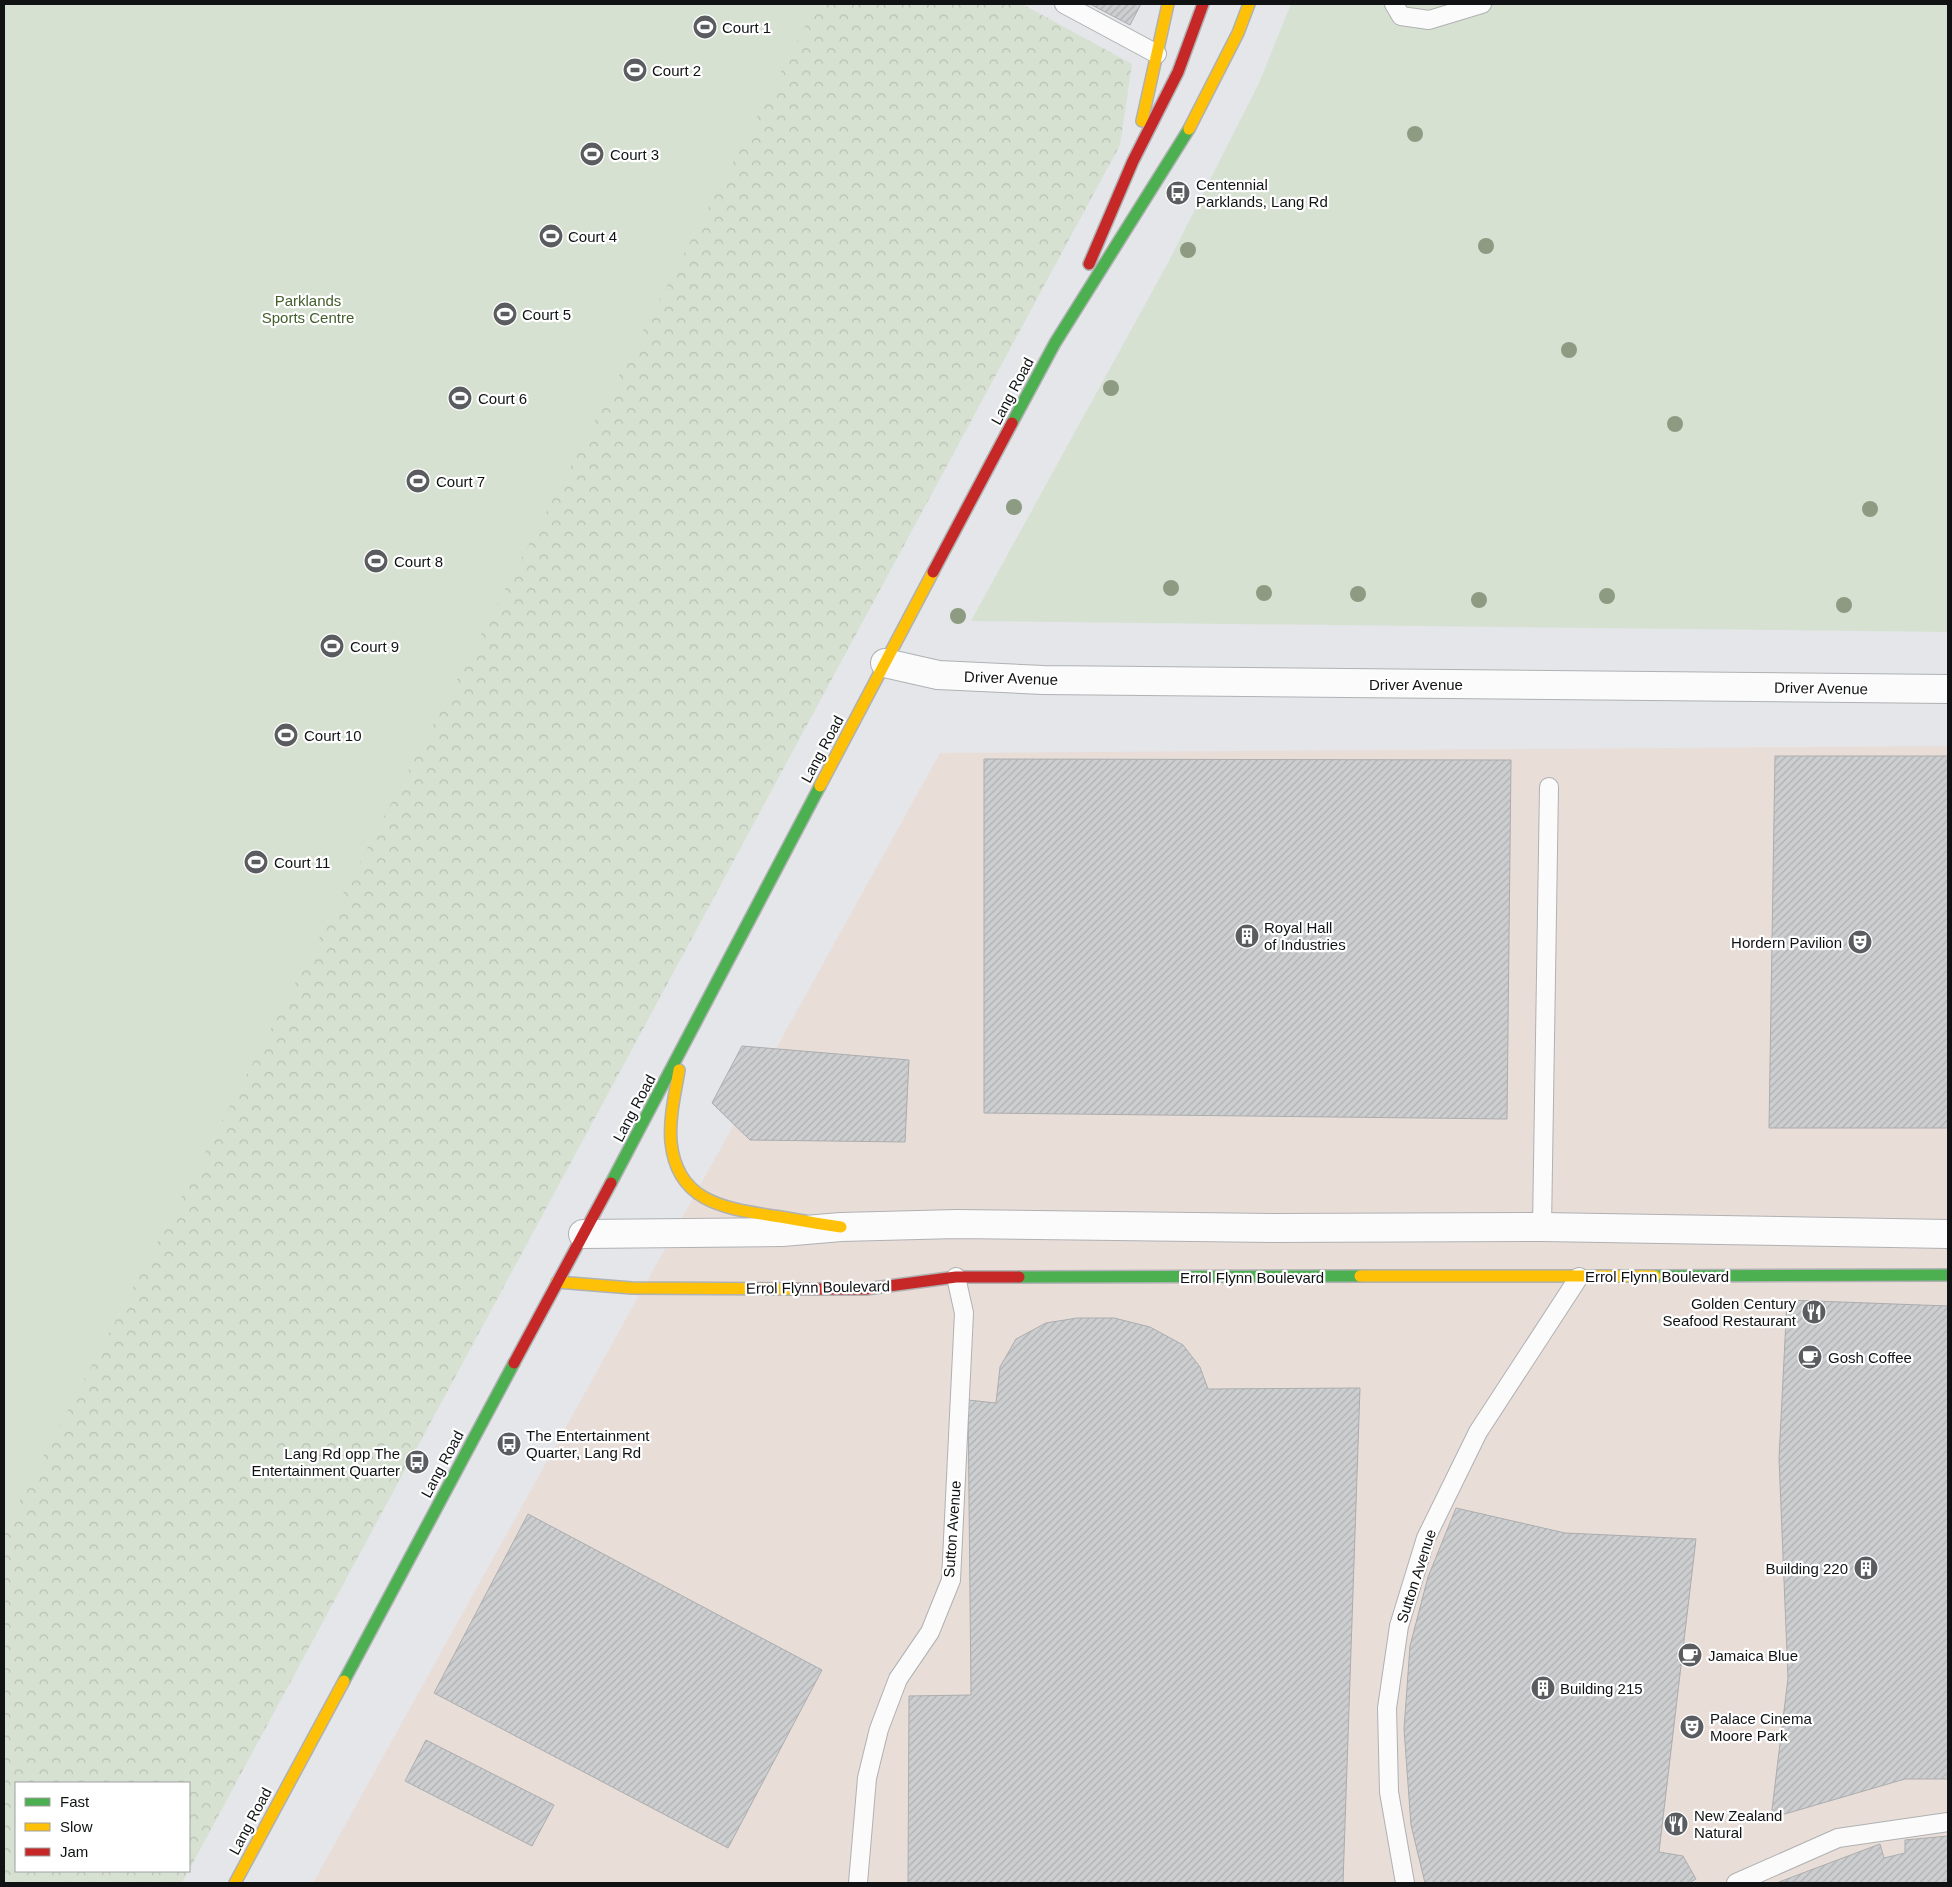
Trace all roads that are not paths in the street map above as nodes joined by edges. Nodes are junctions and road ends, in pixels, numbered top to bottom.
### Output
1 (1064, 4) edge
2 (1168, 4) edge
3 (1203, 4) edge
4 (1249, 4) edge
5 (1394, 4) edge
6 (1482, 4) edge
7 (1157, 54) junction
8 (1133, 161) junction
9 (1055, 343) junction
10 (885, 663) junction
11 (1948, 689) edge
12 (1549, 787) dead end
13 (682, 1051) junction
14 (841, 1227) junction
15 (1542, 1227) junction
16 (584, 1234) junction
17 (1948, 1234) edge
18 (1948, 1276) edge
19 (956, 1277) junction
20 (1579, 1277) junction
21 (557, 1282) junction
22 (1948, 1822) edge
23 (234, 1883) edge
24 (858, 1883) edge
25 (1405, 1883) edge
26 (1736, 1883) edge

1 - 7 lane
2 - 7 street
3 - 8 street, Lang Road
4 - 9 street, Lang Road
5 - 6 lane
7 - 8 street
8 - 9 street, Lang Road
9 - 10 street, Lang Road
10 - 11 street, Driver Avenue
10 - 13 street, Lang Road
12 - 15 lane
13 - 14 street
13 - 16 street, Lang Road
14 - 15 street
14 - 16 street
15 - 17 street
16 - 21 street, Lang Road
18 - 20 street, Errol Flynn Boulevard
19 - 20 street, Errol Flynn Boulevard
19 - 21 street, Errol Flynn Boulevard
19 - 24 lane, Sutton Avenue
20 - 25 lane, Sutton Avenue
21 - 23 street, Lang Road
22 - 26 lane

